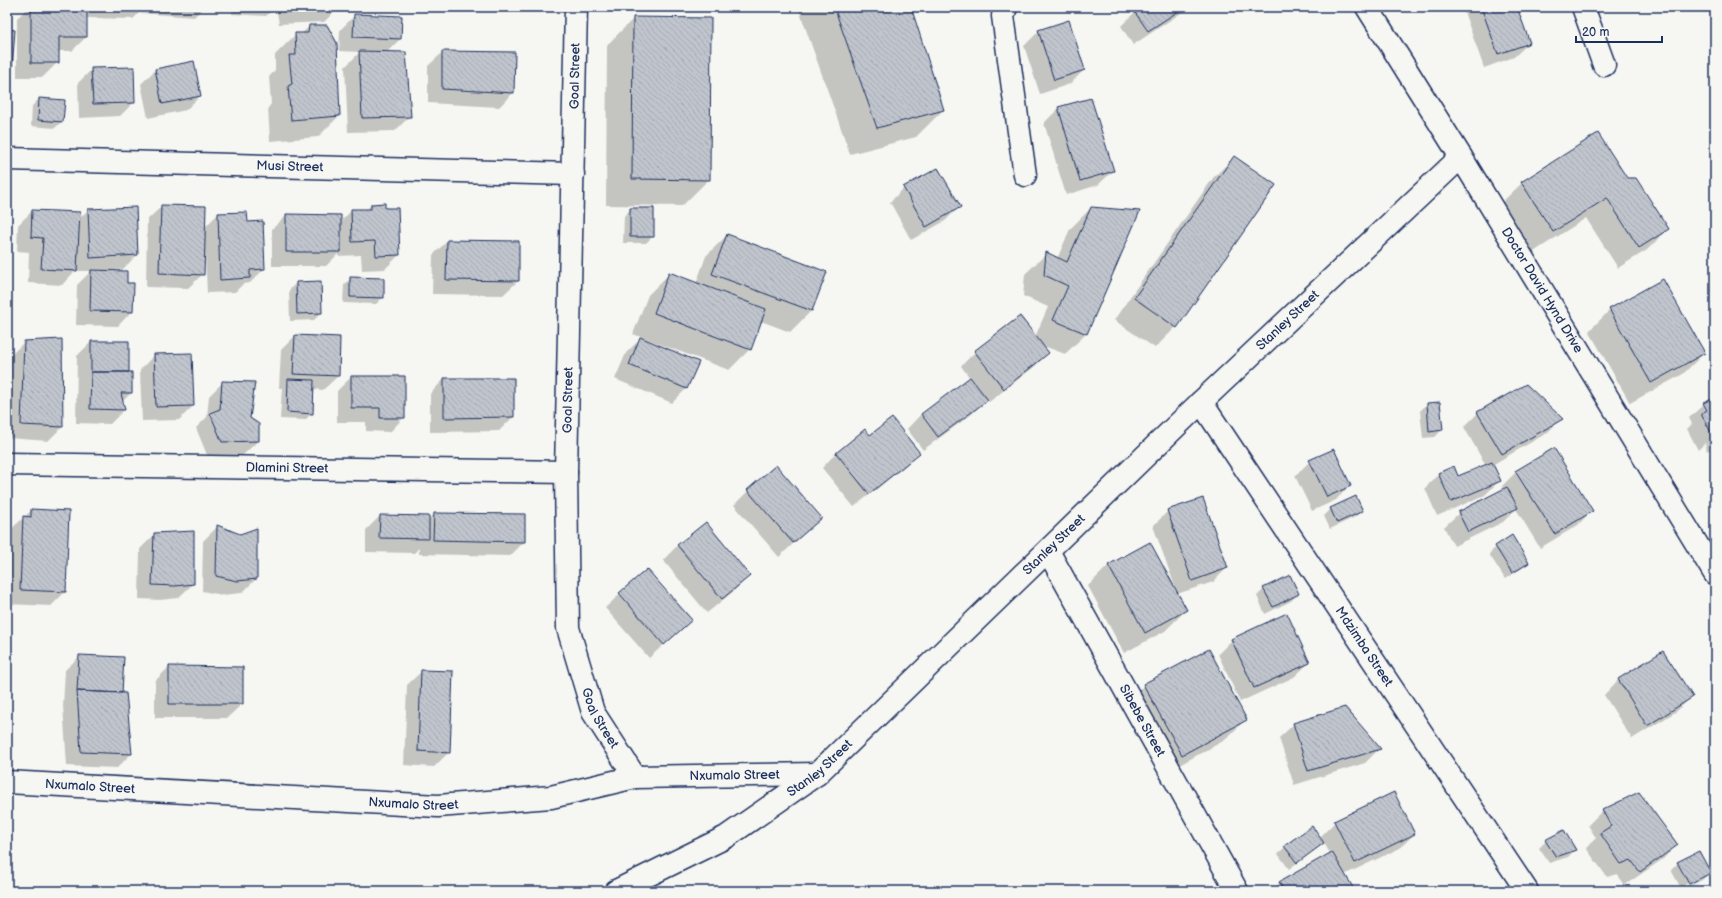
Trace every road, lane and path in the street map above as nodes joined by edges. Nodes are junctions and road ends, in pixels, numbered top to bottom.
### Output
1 (576, 7) edge
2 (1006, 7) edge
3 (1366, 7) edge
4 (1583, 7) edge
5 (1604, 65) dead end
6 (1461, 156) junction
7 (7, 160) edge
8 (573, 174) junction
9 (1025, 175) dead end
10 (1201, 402) junction
11 (7, 464) edge
12 (566, 472) junction
13 (1048, 551) junction
14 (1715, 574) edge
15 (817, 774) junction
16 (636, 777) junction
17 (7, 782) edge
18 (616, 891) edge
19 (1237, 891) edge
20 (1527, 891) edge

1 - 8 street, Goal Street
2 - 9 street
3 - 6 street, Doctor David Hynd Drive
4 - 5 street
6 - 10 street, Stanley Street
6 - 14 street, Doctor David Hynd Drive
7 - 8 street, Musi Street
8 - 12 street, Goal Street
10 - 13 street, Stanley Street
10 - 20 street, Mdzimba Street
11 - 12 street, Dlamini Street
12 - 16 street, Goal Street
13 - 15 street, Stanley Street
13 - 19 street, Sibebe Street
15 - 16 street, Nxumalo Street
15 - 18 street, Stanley Street
16 - 17 street, Nxumalo Street

